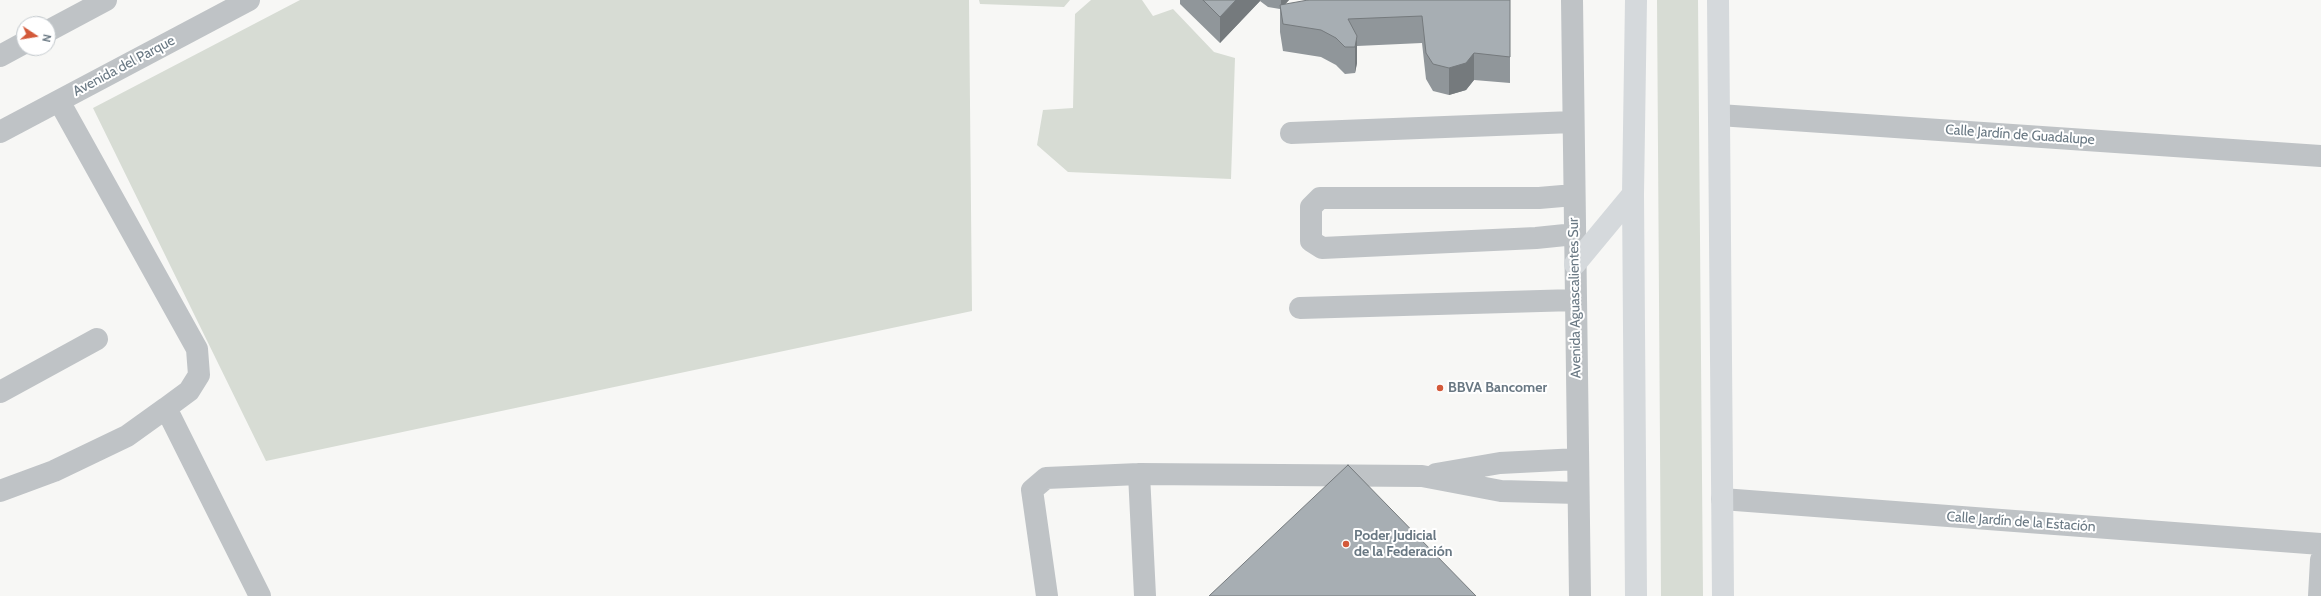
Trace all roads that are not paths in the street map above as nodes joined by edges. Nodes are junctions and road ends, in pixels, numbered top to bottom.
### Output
1 (106, 0) edge
2 (249, 0) edge
3 (1572, 0) edge
4 (1636, 0) edge
5 (1718, 0) edge
6 (56, 27) edge
7 (16, 47) edge
8 (0, 56) edge
9 (59, 101) junction
10 (1719, 115) junction
11 (1573, 122) junction
12 (0, 132) edge
13 (1291, 134) dead end
14 (2321, 156) edge
15 (1634, 194) junction
16 (1574, 195) junction
17 (1575, 234) junction
18 (1575, 264) junction
19 (1575, 300) junction
20 (1300, 308) dead end
21 (97, 339) dead end
22 (0, 392) edge
23 (166, 408) junction
24 (1578, 459) junction
25 (1139, 474) junction
26 (1422, 476) junction
27 (0, 491) edge
28 (1578, 493) junction
29 (1722, 499) junction
30 (2321, 544) edge
31 (2321, 560) edge
32 (260, 596) edge
33 (1047, 596) edge
34 (1145, 596) edge
35 (1580, 596) edge
36 (1636, 596) edge
37 (1723, 596) edge
38 (2319, 596) edge

1 - 6 street
2 - 9 street, Avenida del Parque
3 - 11 street, Avenida Aguascalientes Sur
4 - 15 main road
5 - 10 main road
7 - 8 street
9 - 12 street, Avenida del Parque
9 - 23 street
10 - 14 street, Calle Jardín de Guadalupe
10 - 29 main road
11 - 13 street
11 - 16 street, Avenida Aguascalientes Sur
15 - 18 main road
15 - 36 main road
16 - 17 street, Avenida Aguascalientes Sur
16 - 17 street
17 - 18 street, Avenida Aguascalientes Sur
18 - 19 street, Avenida Aguascalientes Sur
19 - 20 street
19 - 24 street, Avenida Aguascalientes Sur
21 - 22 street
23 - 27 street
23 - 32 street
24 - 26 street
24 - 28 street, Avenida Aguascalientes Sur
25 - 26 street
25 - 33 street
25 - 34 street
26 - 28 street
28 - 35 street, Avenida Aguascalientes Sur
29 - 30 street, Calle Jardín de la Estación
29 - 37 main road
31 - 38 street

